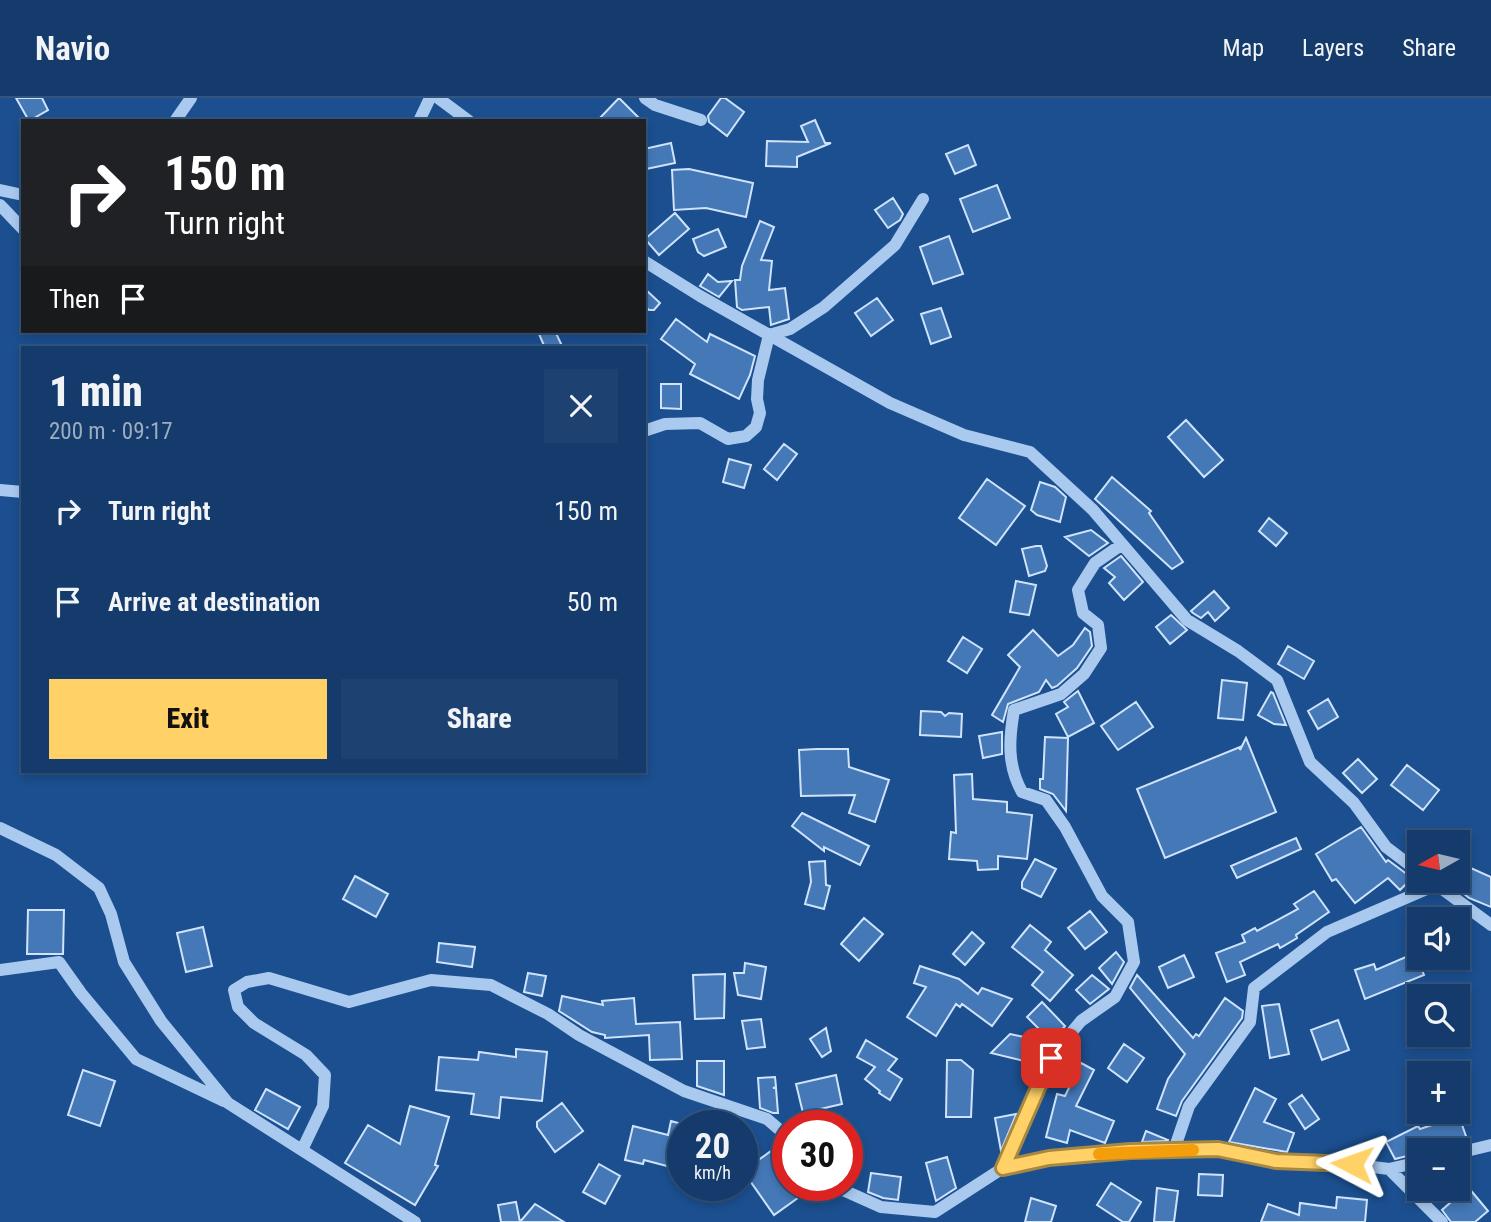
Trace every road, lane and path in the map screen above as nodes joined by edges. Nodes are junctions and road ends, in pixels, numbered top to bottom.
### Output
1 (191, 98) edge
2 (430, 98) edge
3 (438, 98) edge
4 (645, 98) edge
5 (176, 119) edge
6 (420, 119) edge
7 (466, 119) edge
8 (701, 120) dead end
9 (0, 190) edge
10 (21, 195) edge
11 (923, 200) dead end
12 (0, 205) edge
13 (21, 227) edge
14 (646, 262) edge
15 (769, 335) junction
16 (646, 430) edge
17 (0, 490) edge
18 (21, 492) edge
19 (1121, 545) junction
20 (0, 828) edge
21 (1407, 863) edge
22 (1411, 893) edge
23 (1447, 893) edge
24 (1491, 925) edge
25 (0, 970) edge
26 (228, 1103) junction
27 (772, 1124) edge
28 (1491, 1145) edge
29 (302, 1150) junction
30 (1174, 1150) junction
31 (1470, 1150) edge
32 (1407, 1165) edge
33 (1003, 1168) junction
34 (1389, 1169) junction
35 (863, 1198) edge
36 (908, 1216) edge
37 (415, 1222) edge
38 (1441, 1222) edge

1 - 5 street
2 - 6 street
3 - 7 street
4 - 8 street
9 - 10 street
11 - 15 street
12 - 13 street
14 - 15 street
15 - 16 street
15 - 19 street
17 - 18 street
19 - 21 street
19 - 33 street
20 - 26 street
22 - 30 street
23 - 24 street
25 - 26 street
26 - 29 street
27 - 29 street
28 - 31 street
29 - 37 street
30 - 33 street
30 - 34 street
32 - 34 street
33 - 36 street
34 - 38 street
35 - 36 street

